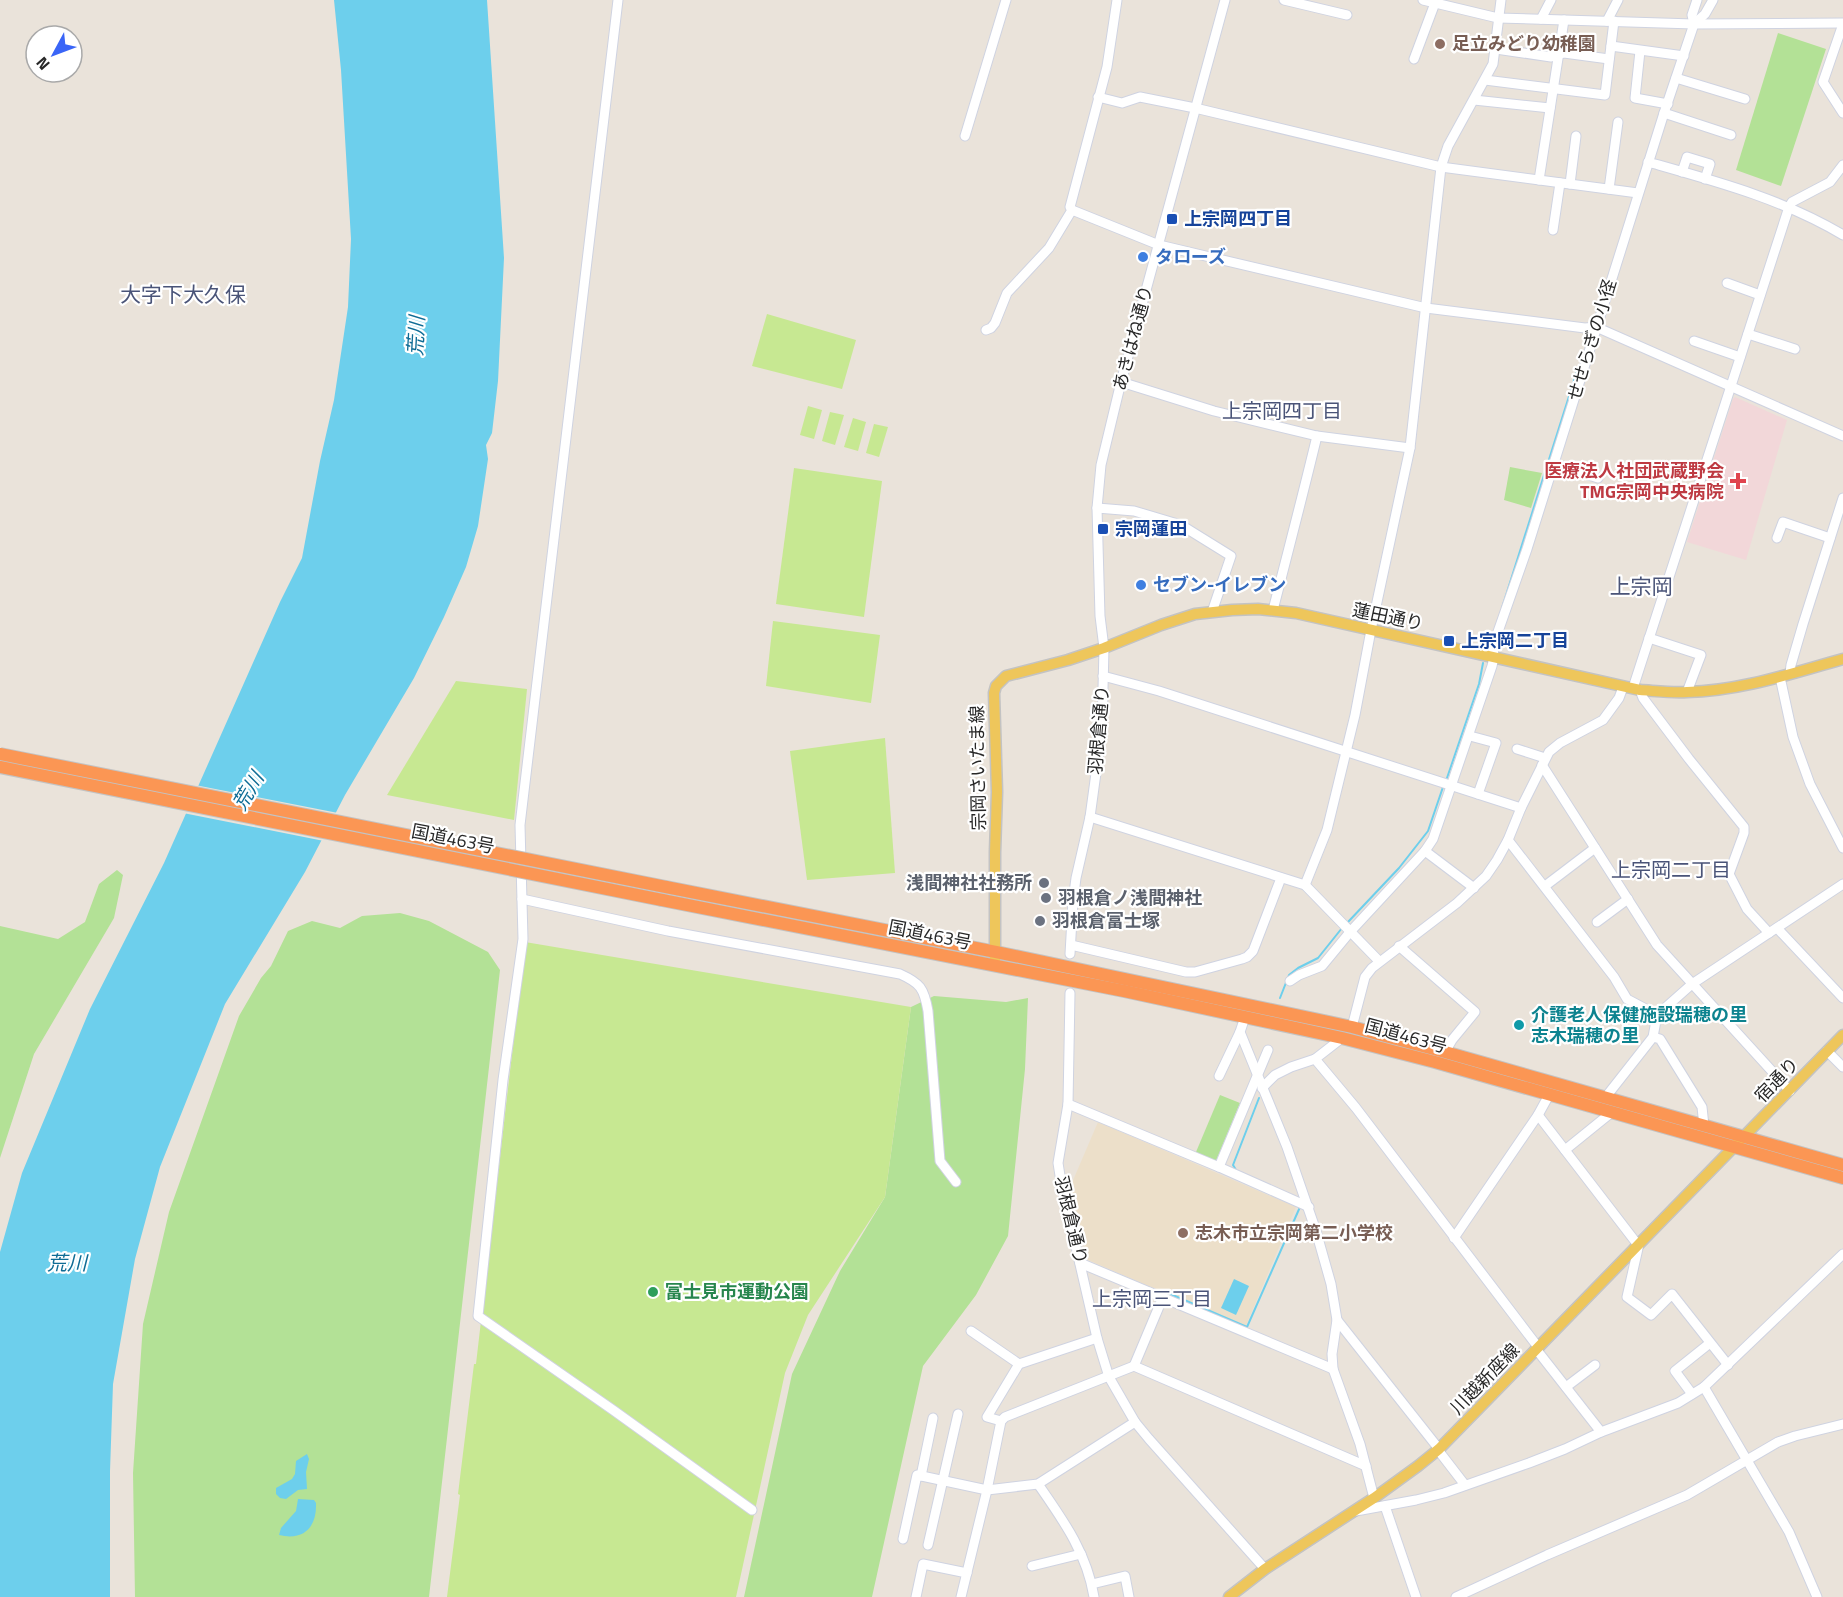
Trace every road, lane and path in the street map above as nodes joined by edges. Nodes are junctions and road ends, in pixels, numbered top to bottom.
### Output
1 (618, 0) edge
2 (1006, 0) edge
3 (1118, 0) edge
4 (1225, 0) edge
5 (1284, 0) edge
6 (1423, 0) edge
7 (1501, 0) edge
8 (1551, 0) edge
9 (1618, 0) edge
10 (1697, 0) edge
11 (1713, 0) edge
12 (1439, 2) edge
13 (1347, 15) dead end
14 (1498, 18) junction
15 (1541, 19) junction
16 (1563, 20) junction
17 (1610, 21) junction
18 (1843, 23) edge
19 (1694, 24) junction
20 (1611, 46) junction
21 (1496, 50) junction
22 (1640, 51) junction
23 (1558, 54) junction
24 (1684, 56) junction
25 (1414, 59) dead end
26 (1609, 59) junction
27 (1676, 78) junction
28 (1485, 80) junction
29 (1553, 89) junction
30 (1098, 97) junction
31 (1745, 99) dead end
32 (1474, 100) junction
33 (1195, 108) junction
34 (1550, 108) junction
35 (1666, 109) junction
36 (1843, 113) edge
37 (1618, 122) dead end
38 (1731, 135) dead end
39 (965, 136) dead end
40 (1576, 136) dead end
41 (1648, 162) junction
42 (1843, 165) edge
43 (1441, 167) junction
44 (1682, 172) junction
45 (1705, 178) junction
46 (1539, 180) junction
47 (1565, 184) junction
48 (1609, 189) junction
49 (1635, 193) junction
50 (1789, 207) junction
51 (1072, 210) junction
52 (1553, 230) dead end
53 (1843, 235) edge
54 (1159, 245) junction
55 (1727, 283) dead end
56 (1760, 295) junction
57 (1426, 308) junction
58 (1596, 327) junction
59 (986, 330) dead end
60 (1748, 334) junction
61 (1694, 341) dead end
62 (1795, 349) dead end
63 (1740, 357) junction
64 (1121, 382) junction
65 (1732, 382) junction
66 (1317, 436) junction
67 (1843, 436) edge
68 (1410, 448) junction
69 (1554, 464) junction
70 (1598, 478) dead end
71 (1843, 498) edge
72 (1097, 508) junction
73 (1776, 538) dead end
74 (1830, 538) junction
75 (1273, 610) junction
76 (1212, 612) junction
77 (1371, 630) junction
78 (1649, 638) junction
79 (1104, 648) junction
80 (1494, 657) junction
81 (1843, 659) edge
82 (1785, 675) junction
83 (1103, 676) junction
84 (1632, 688) junction
85 (1687, 692) junction
86 (1470, 736) junction
87 (1517, 749) dead end
88 (1346, 751) junction
89 (0, 754) edge
90 (1544, 761) junction
91 (0, 767) edge
92 (1452, 786) junction
93 (1478, 794) junction
94 (1521, 808) junction
95 (1090, 817) junction
96 (1508, 840) junction
97 (1595, 848) junction
98 (1843, 848) edge
99 (1425, 851) junction
100 (1281, 878) junction
101 (1843, 884) edge
102 (1305, 885) junction
103 (1545, 886) junction
104 (1474, 888) junction
105 (664, 894) junction
106 (522, 899) junction
107 (1628, 899) junction
108 (1597, 922) dead end
109 (1773, 931) junction
110 (1350, 932) junction
111 (1399, 946) junction
112 (996, 952) junction
113 (1379, 961) junction
114 (994, 966) junction
115 (1290, 981) dead end
116 (1692, 984) junction
117 (1070, 993) dead end
118 (1843, 998) edge
119 (1657, 1015) junction
120 (1245, 1017) junction
121 (1353, 1027) junction
122 (1240, 1032) junction
123 (1843, 1035) edge
124 (1342, 1038) junction
125 (1653, 1038) junction
126 (1268, 1050) dead end
127 (1827, 1051) junction
128 (1445, 1052) junction
129 (1315, 1059) junction
130 (1843, 1067) edge
131 (1219, 1076) dead end
132 (1258, 1076) junction
133 (1262, 1088) junction
134 (1790, 1091) junction
135 (1549, 1095) junction
136 (1605, 1098) junction
137 (1068, 1104) junction
138 (1612, 1112) junction
139 (1538, 1115) junction
140 (1704, 1126) junction
141 (1745, 1137) junction
142 (1734, 1147) junction
143 (1565, 1150) junction
144 (1843, 1165) edge
145 (1219, 1167) junction
146 (1843, 1178) edge
147 (956, 1182) dead end
148 (1309, 1207) junction
149 (1454, 1238) junction
150 (1639, 1244) junction
151 (1843, 1254) edge
152 (1080, 1263) junction
153 (1163, 1298) junction
154 (1337, 1320) junction
155 (970, 1331) dead end
156 (1097, 1338) junction
157 (1710, 1343) junction
158 (1537, 1348) junction
159 (1019, 1364) junction
160 (1595, 1365) dead end
161 (1728, 1365) junction
162 (1134, 1366) junction
163 (1333, 1369) junction
164 (1108, 1377) junction
165 (1566, 1387) junction
166 (1704, 1387) junction
167 (1692, 1394) junction
168 (958, 1414) dead end
169 (933, 1418) dead end
170 (1001, 1421) junction
171 (1135, 1422) junction
172 (1843, 1424) edge
173 (1601, 1432) junction
174 (1438, 1450) junction
175 (1746, 1460) junction
176 (1366, 1466) junction
177 (921, 1476) junction
178 (943, 1481) junction
179 (1038, 1484) junction
180 (1465, 1485) junction
181 (987, 1490) junction
182 (1374, 1498) junction
183 (1386, 1506) junction
184 (752, 1510) dead end
185 (1356, 1511) junction
186 (903, 1539) dead end
187 (928, 1545) dead end
188 (1081, 1554) junction
189 (1032, 1566) dead end
190 (1265, 1569) junction
191 (967, 1573) junction
192 (1092, 1584) junction
193 (916, 1597) edge
194 (961, 1597) edge
195 (1094, 1597) edge
196 (1130, 1597) edge
197 (1229, 1597) edge
198 (1416, 1597) edge
199 (1456, 1597) edge
200 (1817, 1597) edge

1 - 106 street
2 - 39 street
3 - 30 street
4 - 33 street, あきはね通り
5 - 13 street
6 - 12 street
7 - 14 street
8 - 15 street
9 - 17 street
10 - 19 street, せせらぎの小径
11 - 19 street, せせらぎの小径
12 - 14 street
12 - 25 street
14 - 15 street
14 - 21 street
15 - 16 street
16 - 17 street
16 - 23 street
17 - 19 street
17 - 20 street
18 - 19 street
18 - 36 street
19 - 24 street, せせらぎの小径
20 - 22 street
20 - 26 street
21 - 23 street
21 - 28 street
22 - 24 street
22 - 35 street
23 - 26 street
23 - 29 street
24 - 27 street, せせらぎの小径
26 - 29 street
27 - 31 street
27 - 35 street, せせらぎの小径
28 - 29 street
28 - 32 street
29 - 34 street
30 - 33 street
30 - 51 street
32 - 34 street
32 - 43 street
33 - 43 street
33 - 54 street, あきはね通り
34 - 46 street
35 - 38 street
35 - 41 street, せせらぎの小径
37 - 48 street
40 - 47 street
41 - 44 street
41 - 49 street, せせらぎの小径
42 - 50 street
43 - 46 street
43 - 57 street
44 - 45 street
44 - 45 street
45 - 50 street
46 - 47 street
47 - 48 street
47 - 52 street
48 - 49 street
49 - 58 street, せせらぎの小径
50 - 53 street
50 - 56 street
51 - 54 street
51 - 59 street
54 - 57 street
54 - 64 street, あきはね通り
55 - 56 street
56 - 60 street
57 - 58 street
57 - 68 street
58 - 65 street
58 - 69 street, せせらぎの小径
60 - 62 street
60 - 63 street
61 - 63 street
63 - 65 street
64 - 66 street
64 - 72 street, あきはね通り
65 - 67 street
65 - 78 street
66 - 68 street
66 - 75 street
68 - 77 street
69 - 70 street
69 - 80 street, せせらぎの小径
71 - 74 street
72 - 76 street
72 - 79 street, あきはね通り
73 - 74 street
74 - 82 street
75 - 76 main road, 蓮田通り
75 - 77 main road, 蓮田通り
76 - 79 main road, 蓮田通り
77 - 80 main road, 蓮田通り
77 - 88 street
78 - 84 street
78 - 85 street
79 - 83 street, 羽根倉通り
79 - 112 main road, 宗岡さいたま線
80 - 84 main road, 蓮田通り
80 - 86 street, せせらぎの小径
81 - 82 main road, 蓮田通り
82 - 85 main road, 蓮田通り
82 - 98 street
83 - 88 street
83 - 95 street, 羽根倉通り
84 - 85 main road, 蓮田通り
84 - 90 street
84 - 109 street
86 - 92 street, せせらぎの小径
86 - 93 street
87 - 90 street
88 - 92 street
88 - 102 street
89 - 105 highway, 国道463号, bridge
90 - 94 street
90 - 97 street
91 - 105 highway, 国道463号, bridge
92 - 93 street
92 - 99 street, せせらぎの小径
93 - 94 street
94 - 96 street
95 - 100 street
95 - 100 street, 羽根倉通り
96 - 103 street
96 - 104 street
97 - 103 street
97 - 107 street
99 - 104 street
99 - 110 street, せせらぎの小径
100 - 102 street
101 - 109 street
102 - 110 street
103 - 119 street
104 - 111 street
105 - 112 highway, 国道463号
105 - 114 highway, 国道463号
106 - 147 street
106 - 184 street
107 - 108 street
107 - 116 street
109 - 116 street
109 - 118 street
110 - 113 street
110 - 115 street, せせらぎの小径
111 - 113 street
111 - 128 street
112 - 114 main road, 宗岡さいたま線
112 - 121 highway, 国道463号
113 - 121 street
114 - 120 highway, 国道463号
116 - 119 street
116 - 134 street
117 - 137 street, 羽根倉通り
119 - 125 street
120 - 122 street
120 - 124 highway, 国道463号
121 - 128 highway, 国道463号
122 - 131 street
122 - 132 street
123 - 127 main road, 宿通り
124 - 129 street
124 - 135 highway, 国道463号
125 - 136 street
125 - 140 street
126 - 132 street
127 - 130 street
127 - 134 main road, 宿通り
128 - 136 highway, 国道463号
129 - 133 street
129 - 149 street
132 - 133 street
132 - 145 street
133 - 148 street
134 - 141 main road, 宿通り
135 - 138 highway, 国道463号
135 - 139 street
136 - 140 highway, 国道463号
137 - 145 street
137 - 152 street, 羽根倉通り
138 - 142 highway, 国道463号
138 - 143 street
139 - 143 street
139 - 149 street
140 - 141 highway, 国道463号
141 - 142 main road, 宿通り
141 - 144 highway, 国道463号
142 - 146 highway, 国道463号
142 - 150 main road, 川越新座線
143 - 150 street
145 - 148 street
148 - 154 street
149 - 158 street
150 - 157 street
150 - 158 main road, 川越新座線
151 - 161 street
152 - 153 street
152 - 156 street, 羽根倉通り
153 - 162 street
153 - 163 street
154 - 163 street
154 - 174 street
155 - 159 street
156 - 159 street
156 - 164 street, 羽根倉通り
157 - 161 street
157 - 167 street
158 - 165 street
158 - 174 main road, 川越新座線
159 - 170 street
160 - 165 street
161 - 166 street
162 - 164 street
162 - 176 street
163 - 176 street
164 - 170 street
164 - 171 street, 羽根倉通り
165 - 173 street
166 - 167 street
166 - 175 street
167 - 173 street
168 - 178 street
169 - 177 street
170 - 181 street
171 - 179 street
171 - 190 street, 羽根倉通り
172 - 175 street
173 - 180 street
174 - 180 street
174 - 182 main road, 川越新座線
175 - 199 street
175 - 200 street
176 - 182 street
177 - 178 street
177 - 186 street
178 - 181 street
178 - 187 street
179 - 181 street
179 - 188 street
180 - 183 street
181 - 191 street
182 - 185 main road, 川越新座線
183 - 185 street
183 - 198 street
185 - 190 main road, 川越新座線
188 - 189 street
188 - 192 street
190 - 197 main road, 川越新座線
191 - 193 street
191 - 194 street
192 - 195 street
192 - 196 street

